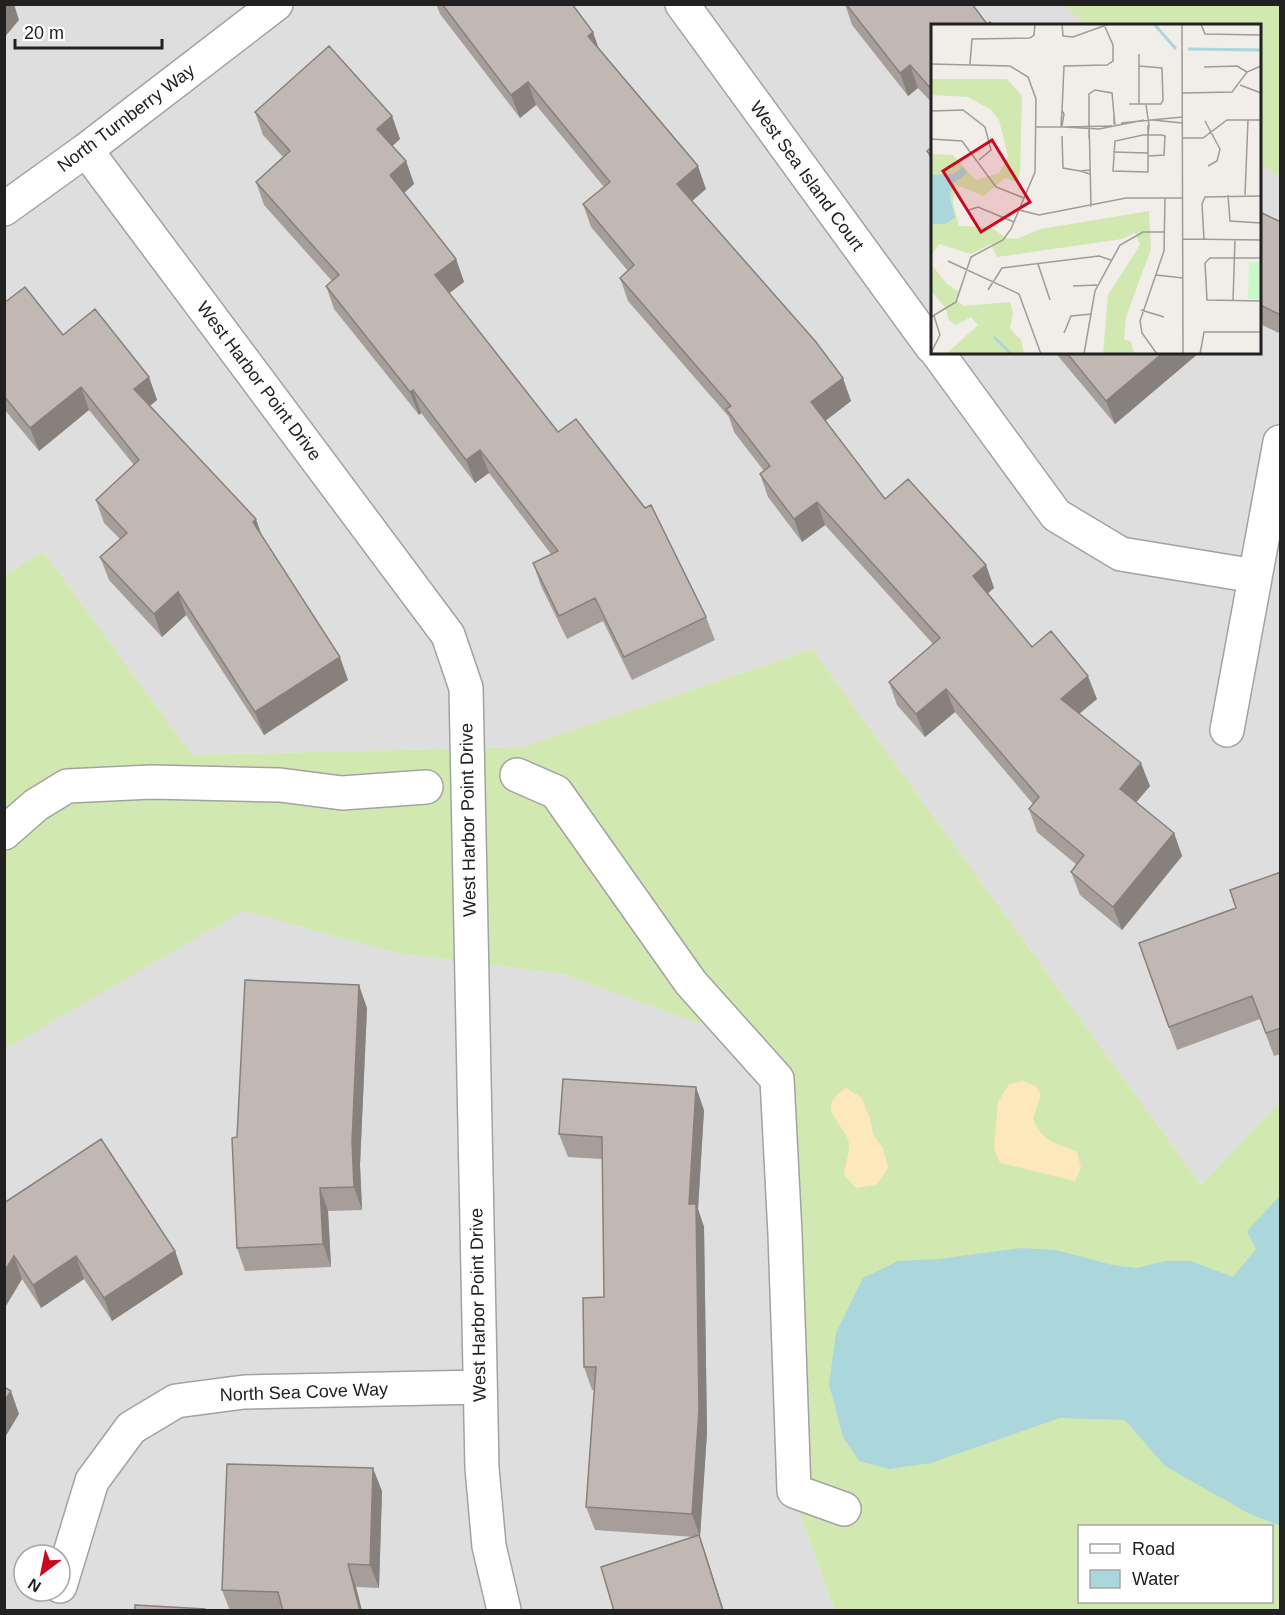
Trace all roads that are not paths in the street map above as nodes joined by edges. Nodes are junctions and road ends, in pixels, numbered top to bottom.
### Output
1 (276, 4) edge
2 (682, 4) edge
3 (86, 150) junction
4 (4, 209) edge
5 (931, 344) edge
6 (938, 354) edge
7 (1280, 442) edge
8 (1255, 576) junction
9 (1227, 730) dead end
10 (518, 775) dead end
11 (426, 787) dead end
12 (4, 833) edge
13 (480, 1387) junction
14 (844, 1509) dead end
15 (72, 1547) edge
16 (504, 1611) edge

1 - 3 street, North Turnberry Way
2 - 5 street, West Sea Island Court
3 - 4 street, North Turnberry Way
3 - 13 street, West Harbor Point Drive
6 - 8 street
7 - 8 street
8 - 9 street
10 - 14 street
11 - 12 street
13 - 15 street, North Sea Cove Way
13 - 16 street, West Harbor Point Drive

